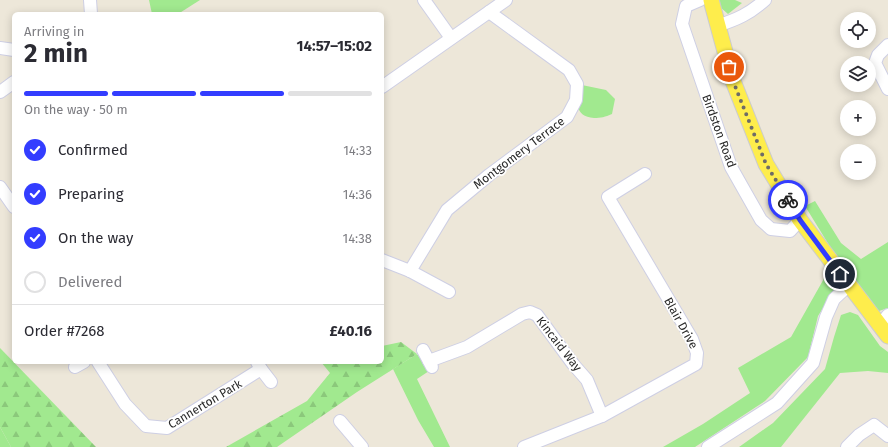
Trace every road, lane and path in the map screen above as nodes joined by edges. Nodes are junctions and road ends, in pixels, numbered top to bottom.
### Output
1 (90, 0) edge
2 (424, 0) edge
3 (506, 0) edge
4 (700, 0) edge
5 (711, 0) edge
6 (765, 0) edge
7 (91, 12) edge
8 (489, 12) junction
9 (717, 26) junction
10 (451, 38) junction
11 (888, 45) edge
12 (0, 48) edge
13 (12, 50) edge
14 (12, 83) edge
15 (384, 86) edge
16 (888, 89) edge
17 (0, 92) edge
18 (645, 174) dead end
19 (0, 186) edge
20 (12, 204) edge
21 (800, 220) junction
22 (384, 261) edge
23 (410, 271) junction
24 (849, 285) junction
25 (449, 292) dead end
26 (885, 326) edge
27 (423, 350) dead end
28 (99, 364) edge
29 (259, 366) edge
30 (271, 382) dead end
31 (602, 416) junction
32 (340, 421) dead end
33 (888, 436) edge
34 (362, 447) edge
35 (524, 447) edge
36 (708, 447) edge
37 (847, 447) edge

1 - 7 street
2 - 10 street
3 - 8 street
4 - 21 street, Birdston Road
5 - 9 main road
6 - 9 street
8 - 10 street
8 - 23 street, Montgomery Terrace
9 - 21 main road
10 - 15 street
11 - 16 street
12 - 13 street
14 - 17 street
18 - 31 street, Blair Drive
19 - 20 street
21 - 24 main road
22 - 23 street
23 - 25 street
24 - 26 main road
24 - 36 street
27 - 31 street, Kincaid Way
28 - 29 street, Cannerton Park
29 - 30 street
31 - 35 street, Blair Drive
32 - 34 street
33 - 37 street

